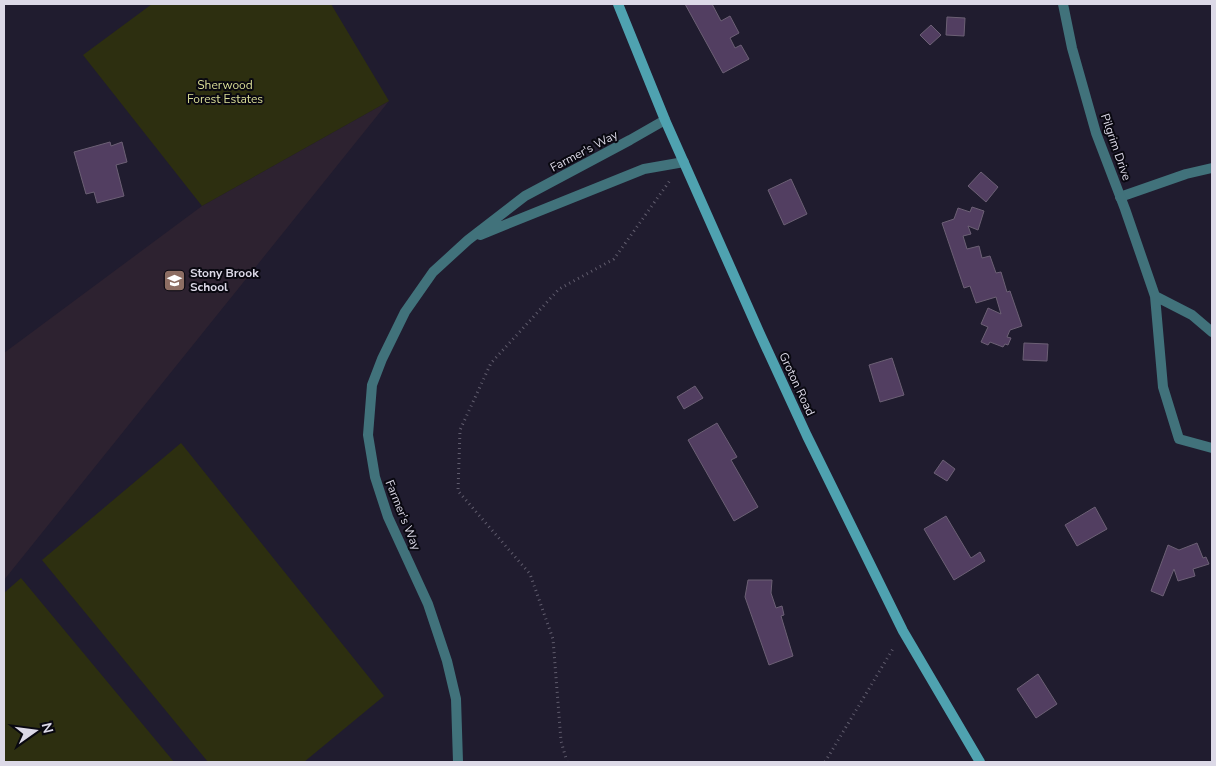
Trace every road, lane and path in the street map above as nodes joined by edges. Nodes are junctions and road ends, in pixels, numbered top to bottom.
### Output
1 (618, 4) edge
2 (1063, 4) edge
3 (665, 120) junction
4 (684, 162) junction
5 (1212, 168) edge
6 (1120, 197) junction
7 (468, 240) junction
8 (1155, 296) junction
9 (1212, 332) edge
10 (1212, 448) edge
11 (903, 631) junction
12 (458, 762) edge
13 (567, 762) edge
14 (825, 762) edge
15 (980, 762) edge

1 - 3 main road, Groton Road
2 - 6 street, Pilgrim Drive
3 - 4 main road, Groton Road
3 - 7 street, Farmer's Way
4 - 7 street, Farmer's Way
4 - 11 main road, Groton Road
4 - 13 path
5 - 6 street
6 - 8 street, Pilgrim Drive
7 - 12 street, Farmer's Way
8 - 9 street
8 - 10 street, Pilgrim Drive
11 - 14 path
11 - 15 main road, Groton Road

